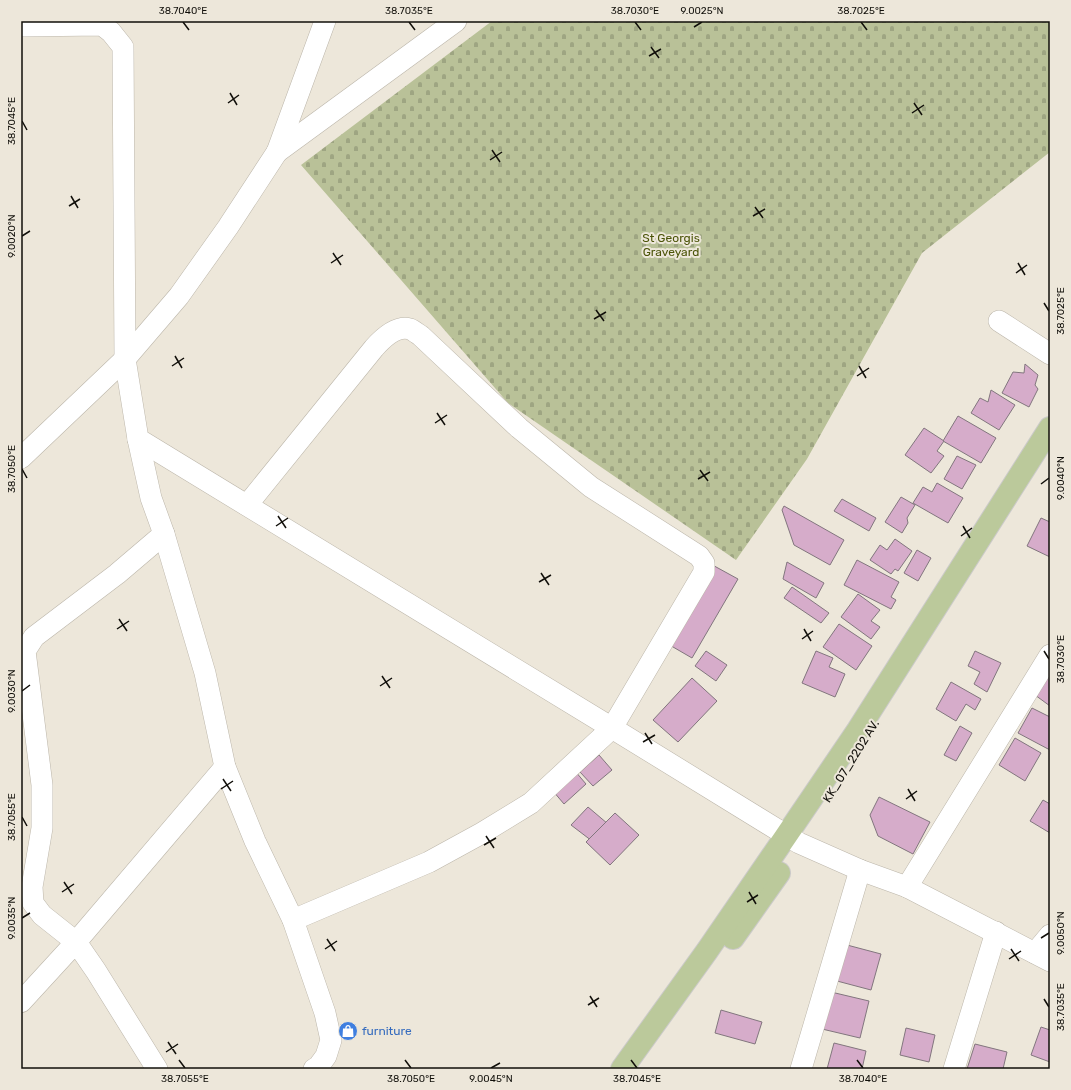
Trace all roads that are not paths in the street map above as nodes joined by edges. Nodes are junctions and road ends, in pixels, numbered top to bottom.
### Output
1 (325, 21) edge
2 (456, 21) edge
3 (80, 23) edge
4 (21, 26) edge
5 (277, 152) junction
6 (999, 321) dead end
7 (1050, 354) edge
8 (125, 359) junction
9 (1050, 428) edge
10 (138, 439) junction
11 (1050, 443) edge
12 (21, 458) edge
13 (247, 505) junction
14 (164, 534) junction
15 (1050, 655) edge
16 (612, 728) junction
17 (225, 766) junction
18 (792, 840) junction
19 (860, 870) junction
20 (907, 887) junction
21 (293, 920) junction
22 (996, 932) junction
23 (1050, 935) edge
24 (76, 942) junction
25 (1042, 957) edge
26 (21, 1002) edge
27 (157, 1069) edge
28 (314, 1069) edge
29 (622, 1069) edge
30 (639, 1069) edge
31 (801, 1069) edge
32 (954, 1069) edge

1 - 5 street
2 - 5 street
3 - 4 street
3 - 8 street
5 - 8 street
6 - 7 street
8 - 10 street
8 - 12 street
9 - 18 main road
10 - 13 street
10 - 14 street
11 - 18 main road, KK_07_2202 AV.
13 - 16 street
13 - 16 street
14 - 17 street
14 - 24 street
15 - 20 street
16 - 18 street
16 - 21 street
17 - 21 street
17 - 24 street
18 - 19 street
18 - 29 main road
18 - 30 main road, KK_07_2202 AV.
19 - 20 street
19 - 31 street
20 - 22 street
21 - 28 street
22 - 25 street
22 - 32 street
23 - 25 street
24 - 26 street
24 - 27 street

